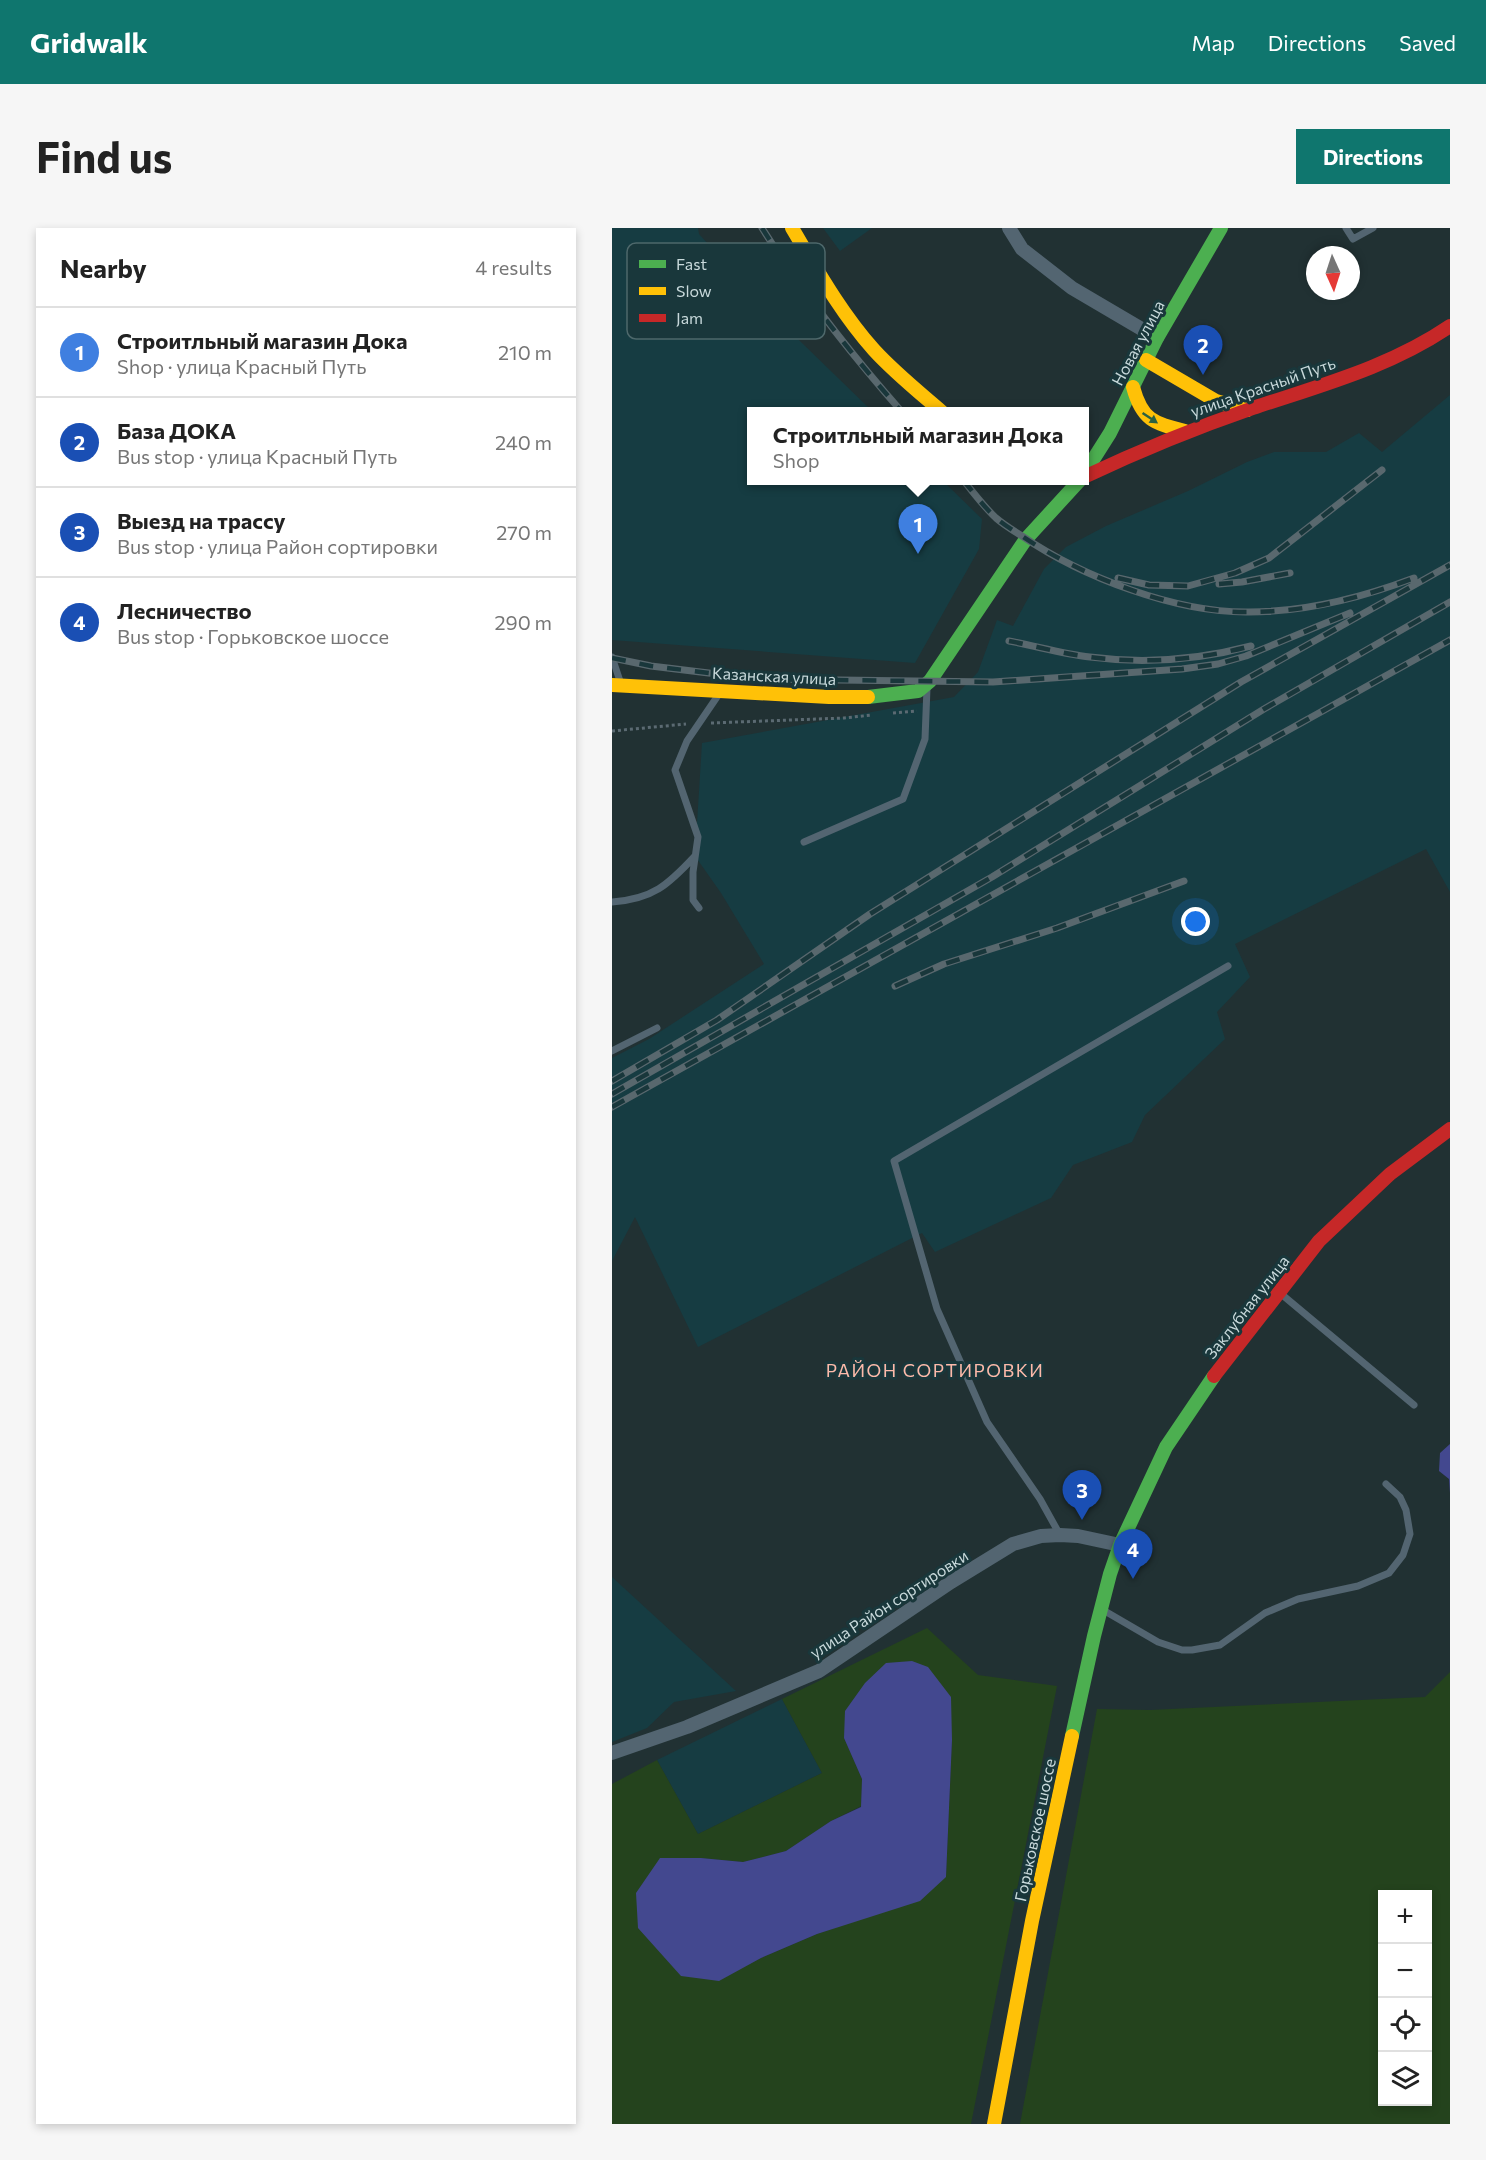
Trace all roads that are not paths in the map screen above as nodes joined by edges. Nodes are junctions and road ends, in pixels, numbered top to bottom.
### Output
1 (1009, 228) edge
2 (1221, 228) edge
3 (1346, 228) edge
4 (1373, 228) edge
5 (793, 229) edge
6 (801, 243) edge
7 (825, 285) edge
8 (1450, 326) edge
9 (1157, 338) junction
10 (1146, 360) junction
11 (1133, 387) junction
12 (937, 407) edge
13 (1247, 410) junction
14 (1185, 431) junction
15 (1089, 468) edge
16 (1089, 474) edge
17 (1075, 485) edge
18 (612, 657) edge
19 (928, 683) junction
20 (617, 684) edge
21 (722, 689) junction
22 (804, 842) dead end
23 (695, 856) junction
24 (612, 902) edge
25 (699, 908) dead end
26 (1228, 966) dead end
27 (657, 1028) dead end
28 (612, 1051) edge
29 (1450, 1129) edge
30 (1278, 1292) junction
31 (1414, 1405) dead end
32 (1386, 1484) dead end
33 (1060, 1535) junction
34 (1120, 1545) junction
35 (1100, 1609) junction
36 (612, 1753) edge
37 (994, 2124) edge

1 - 9 street
2 - 9 main road, Новая улица
3 - 4 lane
5 - 6 main road
7 - 12 main road
8 - 13 main road, улица Красный Путь
9 - 10 main road, Новая улица
10 - 11 main road, Новая улица
10 - 13 main road
11 -> 14 main road
11 - 15 main road, Новая улица
13 - 14 main road, улица Красный Путь
14 - 16 main road, улица Красный Путь
17 - 19 main road
18 - 20 lane
19 - 21 main road, Казанская улица
19 - 22 lane
20 - 21 main road, Казанская улица
21 - 23 lane
23 - 24 lane
23 - 25 lane
26 - 33 lane
27 - 28 lane
29 - 30 main road, Заклубная улица
30 - 31 lane
30 - 34 main road, Заклубная улица
32 - 35 lane
33 - 34 street, улица Район сортировки
33 - 36 street, улица Район сортировки
34 - 35 main road, Горьковское шоссе
35 - 37 main road, Горьковское шоссе

